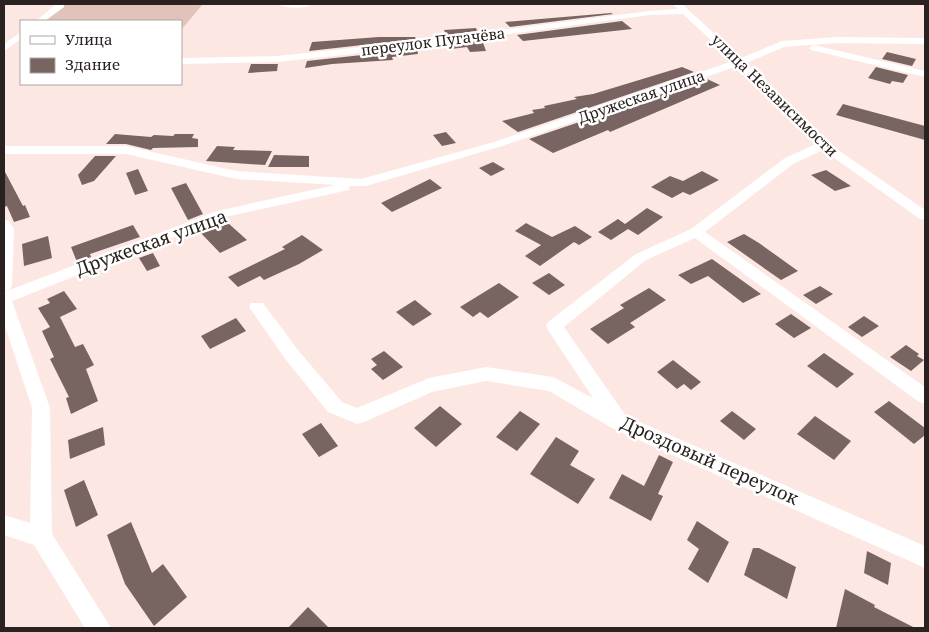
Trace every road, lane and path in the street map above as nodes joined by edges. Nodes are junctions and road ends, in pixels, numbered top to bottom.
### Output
1 (60, 4) edge
2 (282, 4) edge
3 (309, 4) edge
4 (681, 7) edge
5 (41, 20) edge
6 (20, 36) edge
7 (925, 41) edge
8 (782, 44) junction
9 (4, 48) edge
10 (182, 60) edge
11 (740, 62) junction
12 (925, 74) edge
13 (824, 145) junction
14 (4, 150) edge
15 (361, 182) junction
16 (925, 216) edge
17 (4, 224) edge
18 (696, 232) junction
19 (4, 286) edge
20 (4, 299) edge
21 (257, 307) dead end
22 (925, 397) edge
23 (619, 422) junction
24 (4, 525) edge
25 (41, 537) junction
26 (925, 557) edge
27 (99, 628) edge

1 - 5 street
2 - 3 street
4 - 10 street, переулок Пугачёва
4 - 11 street, улица Независимости
6 - 9 street
7 - 8 street, Дружеская улица
8 - 11 street, Дружеская улица
8 - 12 street
11 - 13 street, улица Независимости
11 - 15 street, Дружеская улица
13 - 16 street, улица Независимости
13 - 18 street, Дроздовый переулок
14 - 15 street, Дружеская улица
15 - 20 street, Дружеская улица
17 - 19 street
18 - 22 street
18 - 23 street, Дроздовый переулок
20 - 25 street
21 - 23 street
23 - 26 street, Дроздовый переулок
24 - 25 street
25 - 27 street

